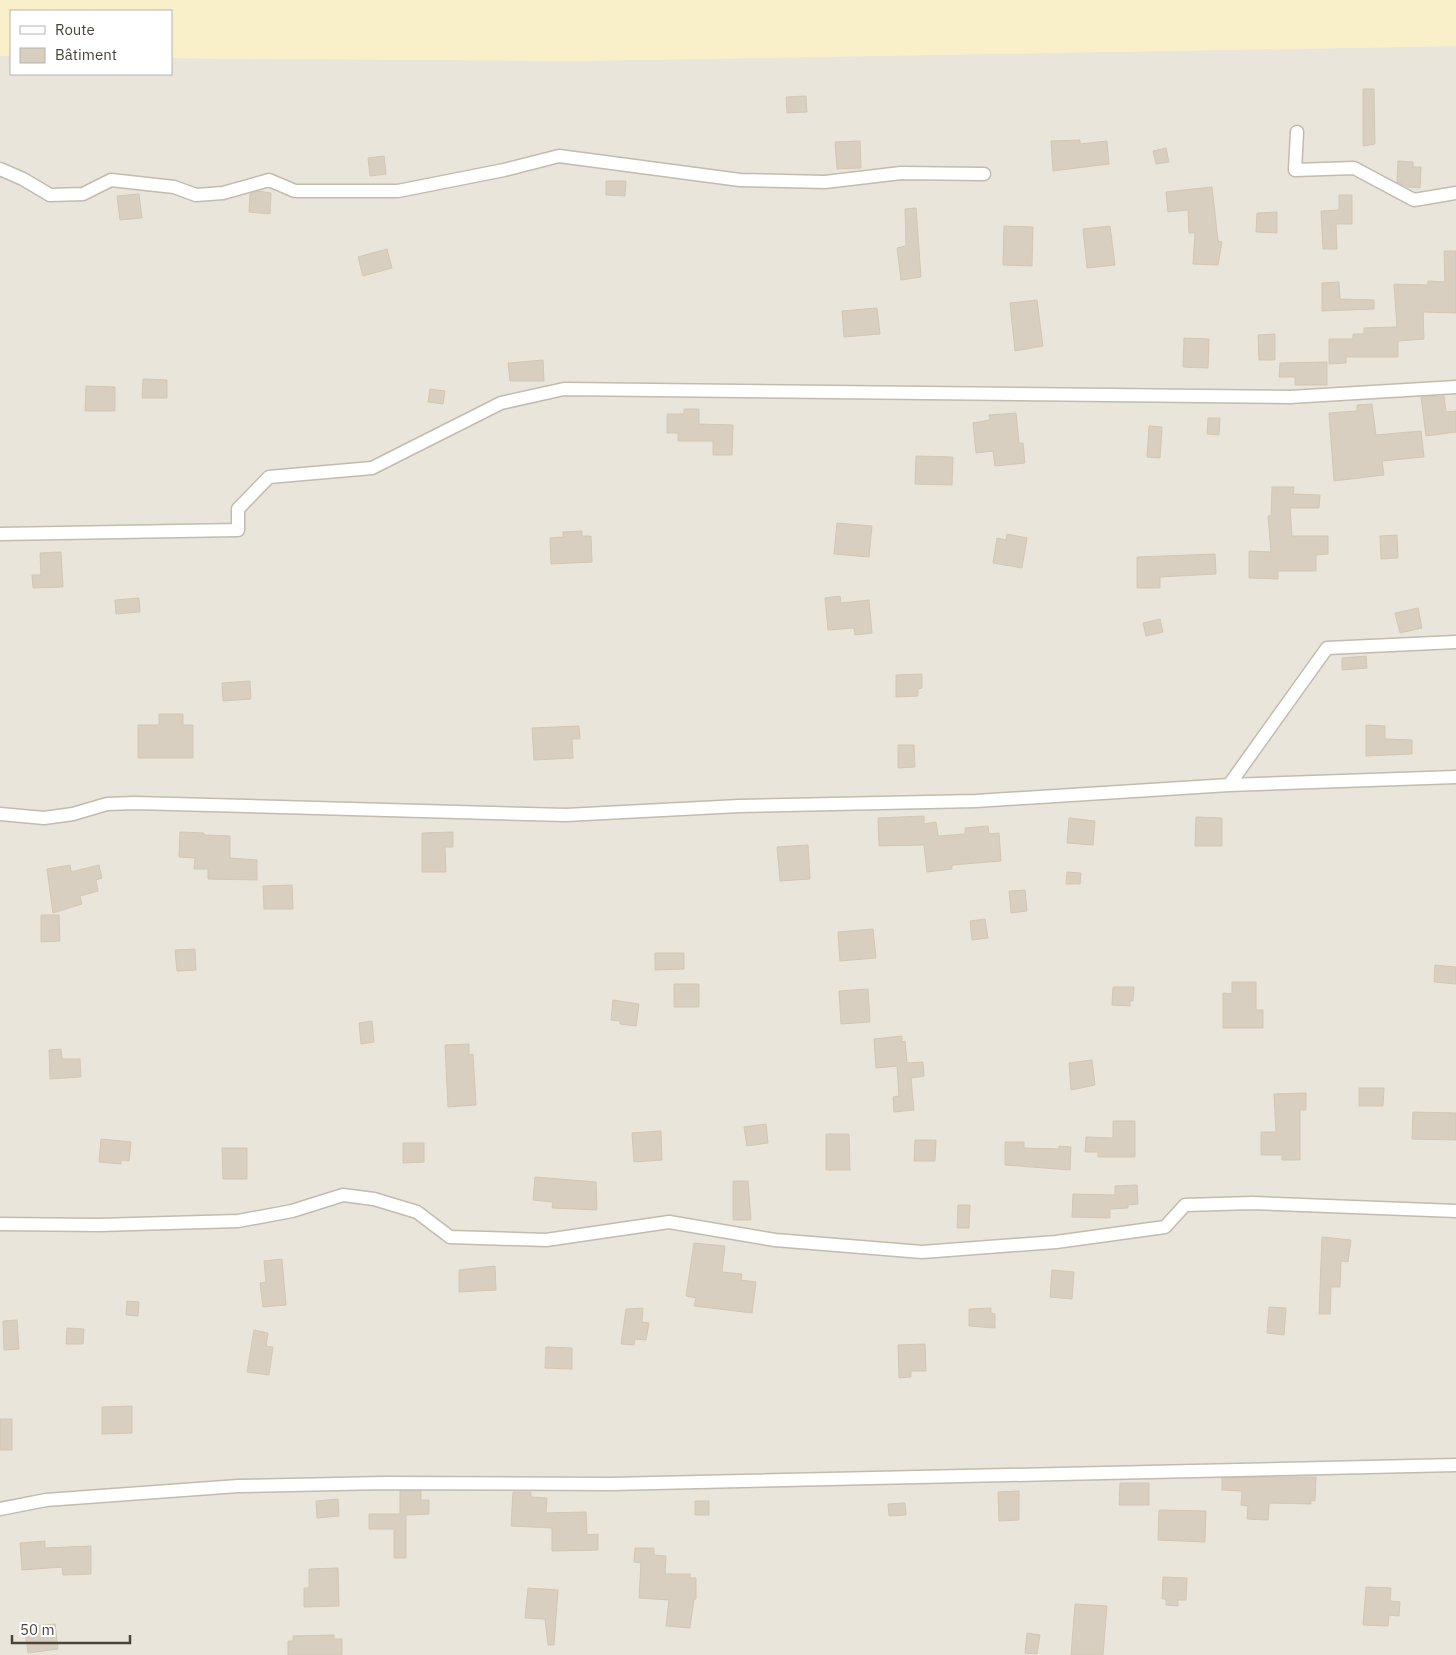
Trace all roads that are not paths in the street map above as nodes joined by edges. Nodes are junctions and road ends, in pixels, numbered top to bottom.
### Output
1 (1296, 132) dead end
2 (0, 169) edge
3 (984, 174) dead end
4 (1456, 194) edge
5 (1456, 387) edge
6 (0, 534) edge
7 (1456, 642) edge
8 (1456, 776) edge
9 (1229, 786) junction
10 (0, 814) edge
11 (1456, 1211) edge
12 (0, 1224) edge
13 (1456, 1465) edge
14 (0, 1509) edge

1 - 4 street
2 - 3 street
5 - 6 street
7 - 9 street
8 - 9 street
9 - 10 street
11 - 12 street
13 - 14 street

